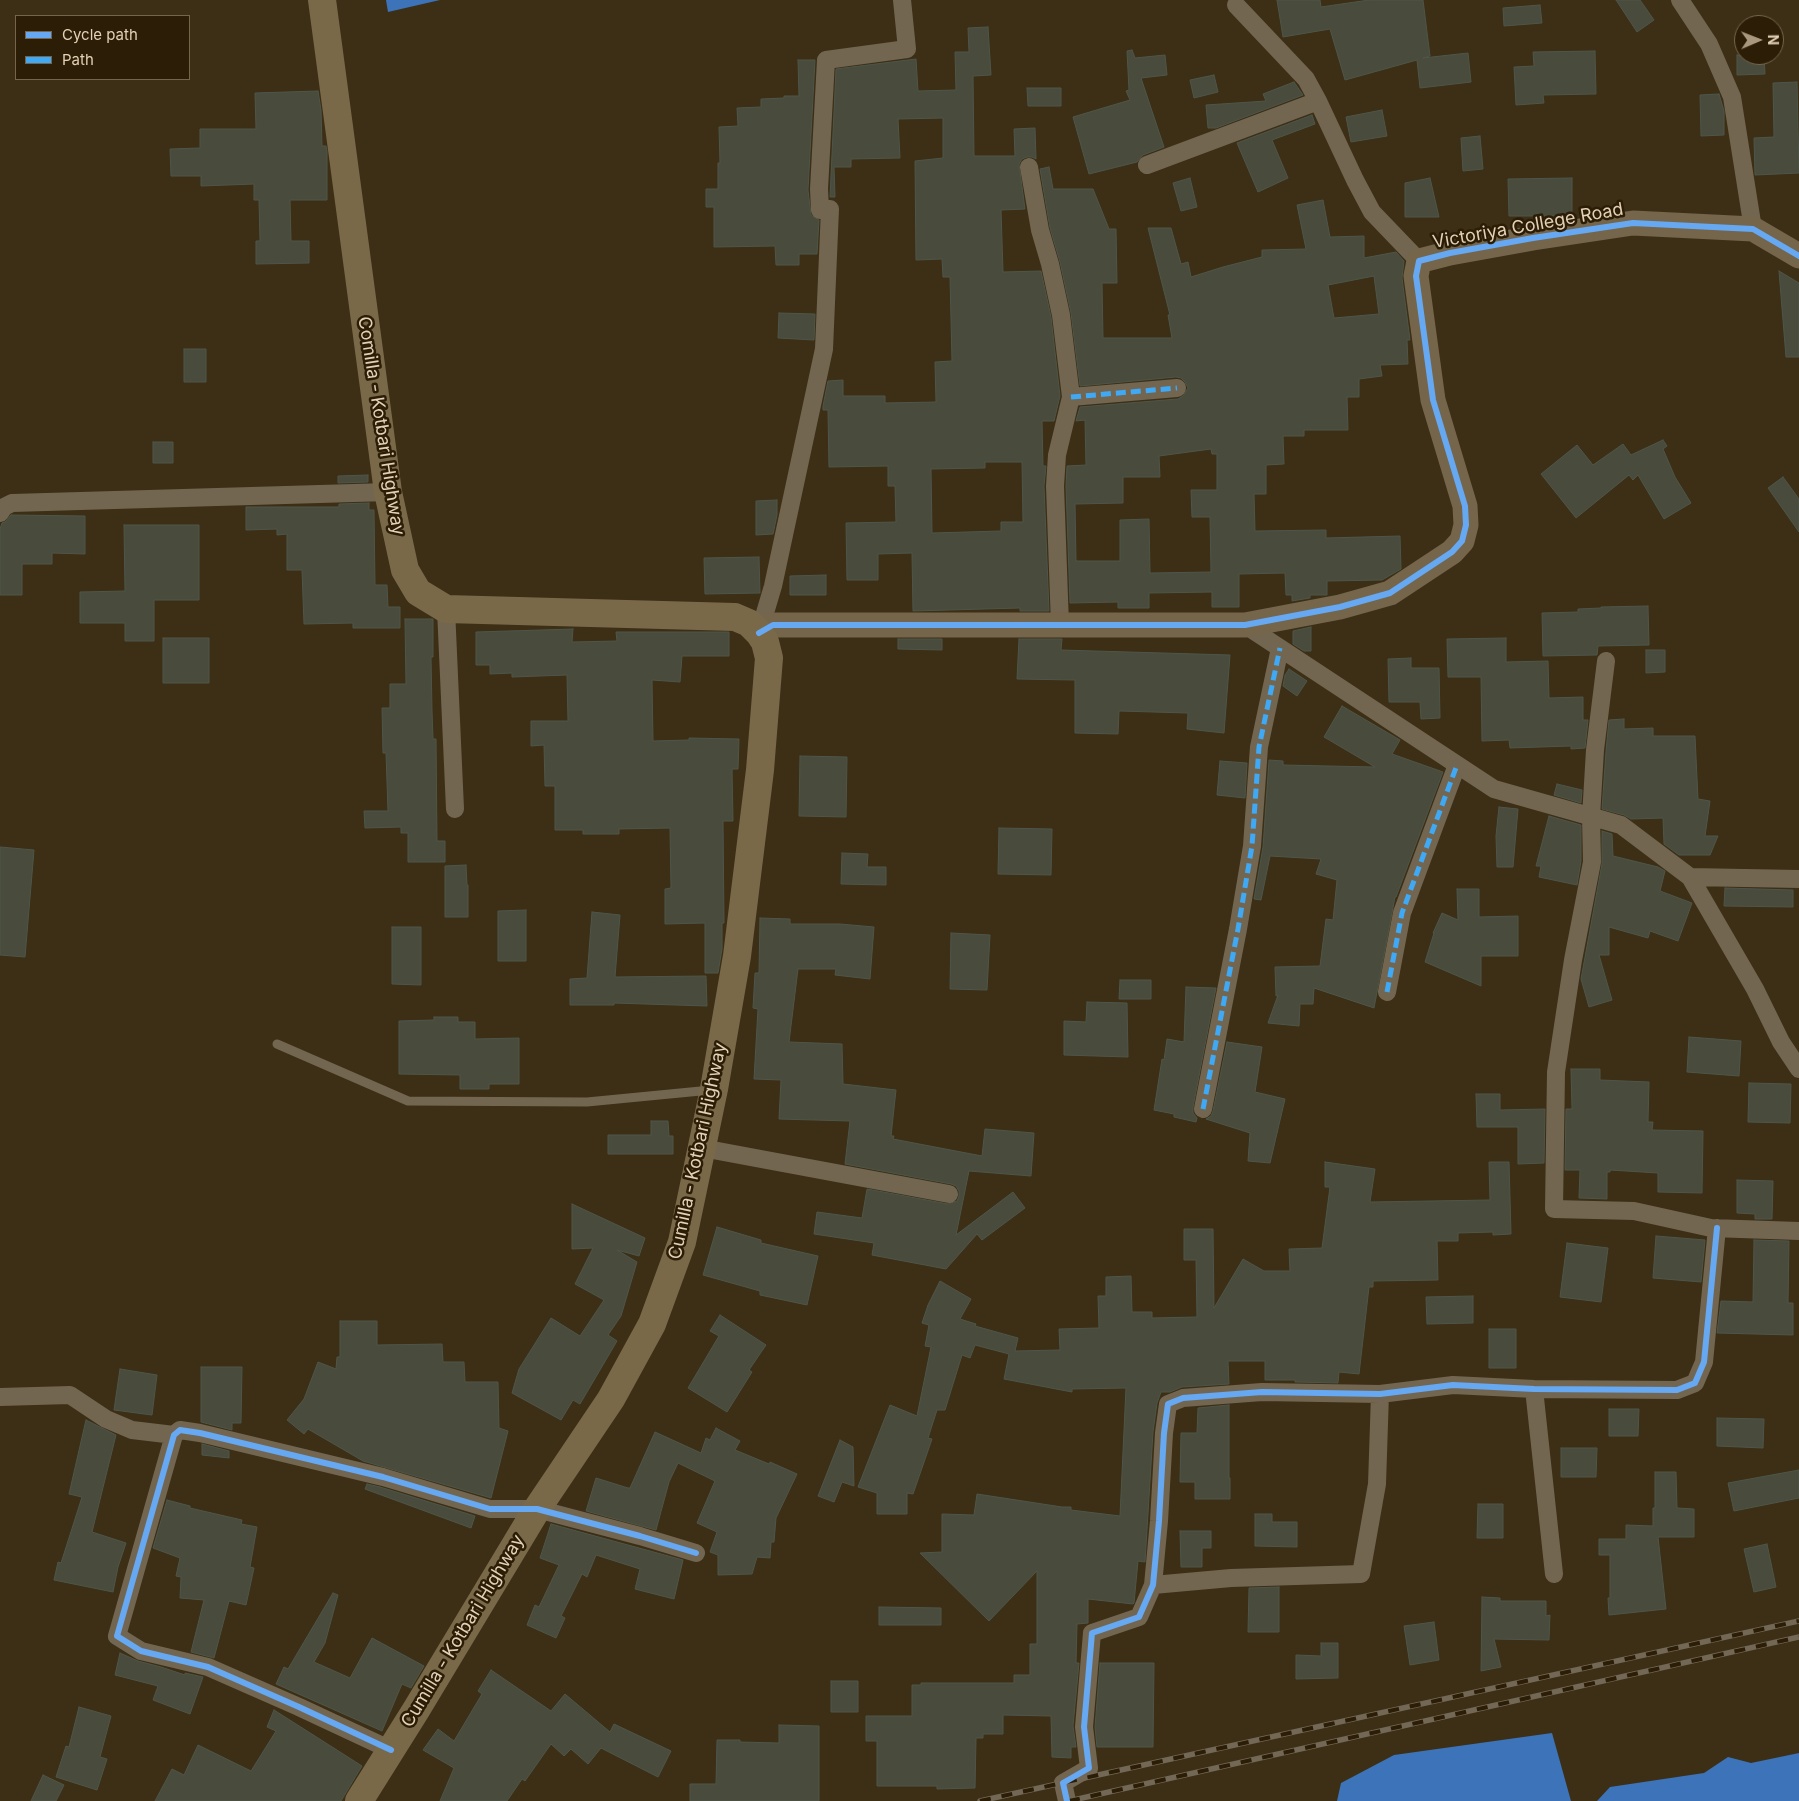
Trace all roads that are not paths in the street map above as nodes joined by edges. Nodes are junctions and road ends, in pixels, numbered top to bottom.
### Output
1 (322, 0) edge
2 (902, 0) edge
3 (1680, 0) edge
4 (1236, 5) dead end
5 (1318, 101) junction
6 (1147, 165) dead end
7 (1029, 167) dead end
8 (1753, 229) junction
9 (1799, 256) edge
10 (1419, 261) junction
11 (1177, 388) dead end
12 (1071, 396) junction
13 (388, 492) junction
14 (0, 513) edge
15 (446, 609) junction
16 (1060, 624) junction
17 (1245, 625) junction
18 (759, 632) junction
19 (1280, 648) junction
20 (1606, 661) dead end
21 (1457, 765) junction
22 (455, 809) dead end
23 (1591, 816) junction
24 (1690, 877) junction
25 (1799, 879) edge
26 (1387, 992) dead end
27 (277, 1044) dead end
28 (1799, 1068) edge
29 (714, 1089) junction
30 (1203, 1109) dead end
31 (702, 1148) junction
32 (949, 1194) dead end
33 (1717, 1228) junction
34 (1799, 1231) edge
35 (1534, 1389) junction
36 (1380, 1394) junction
37 (0, 1397) edge
38 (174, 1435) junction
39 (537, 1509) junction
40 (696, 1552) dead end
41 (1554, 1574) dead end
42 (1153, 1585) junction
43 (391, 1750) junction
44 (359, 1801) edge
45 (1067, 1801) edge

1 - 13 main road, Comilla - Kotbari Highway
2 - 18 street
3 - 8 street
4 - 5 street
5 - 6 street
5 - 10 street
7 - 12 street
8 - 9 street, Victoriya College Road
8 - 10 street, Victoriya College Road
10 - 17 street, Victoriya College Road
11 - 12 street
12 - 16 street
13 - 14 street
13 - 15 main road, Comilla - Kotbari Highway
15 - 18 main road, Comilla - Kotbari Highway
15 - 22 street
16 - 17 street, Victoriya College Road
16 - 18 street, Victoriya College Road
17 - 19 street
18 - 29 main road
19 - 21 street
19 - 30 street
20 - 23 street
21 - 23 street
21 - 26 street
23 - 24 street
23 - 33 street
24 - 25 street
24 - 28 street
27 - 29 lane
29 - 31 main road, Cumilla - Kotbari Highway
31 - 32 street
31 - 39 main road, Cumilla - Kotbari Highway
33 - 34 street
33 - 35 street
35 - 36 street
35 - 41 street
36 - 42 street
36 - 42 street
37 - 38 street
38 - 39 street
38 - 43 street
39 - 40 street
39 - 43 main road, Cumilla - Kotbari Highway
42 - 45 street
43 - 44 main road, Cumilla - Kotbari Highway

